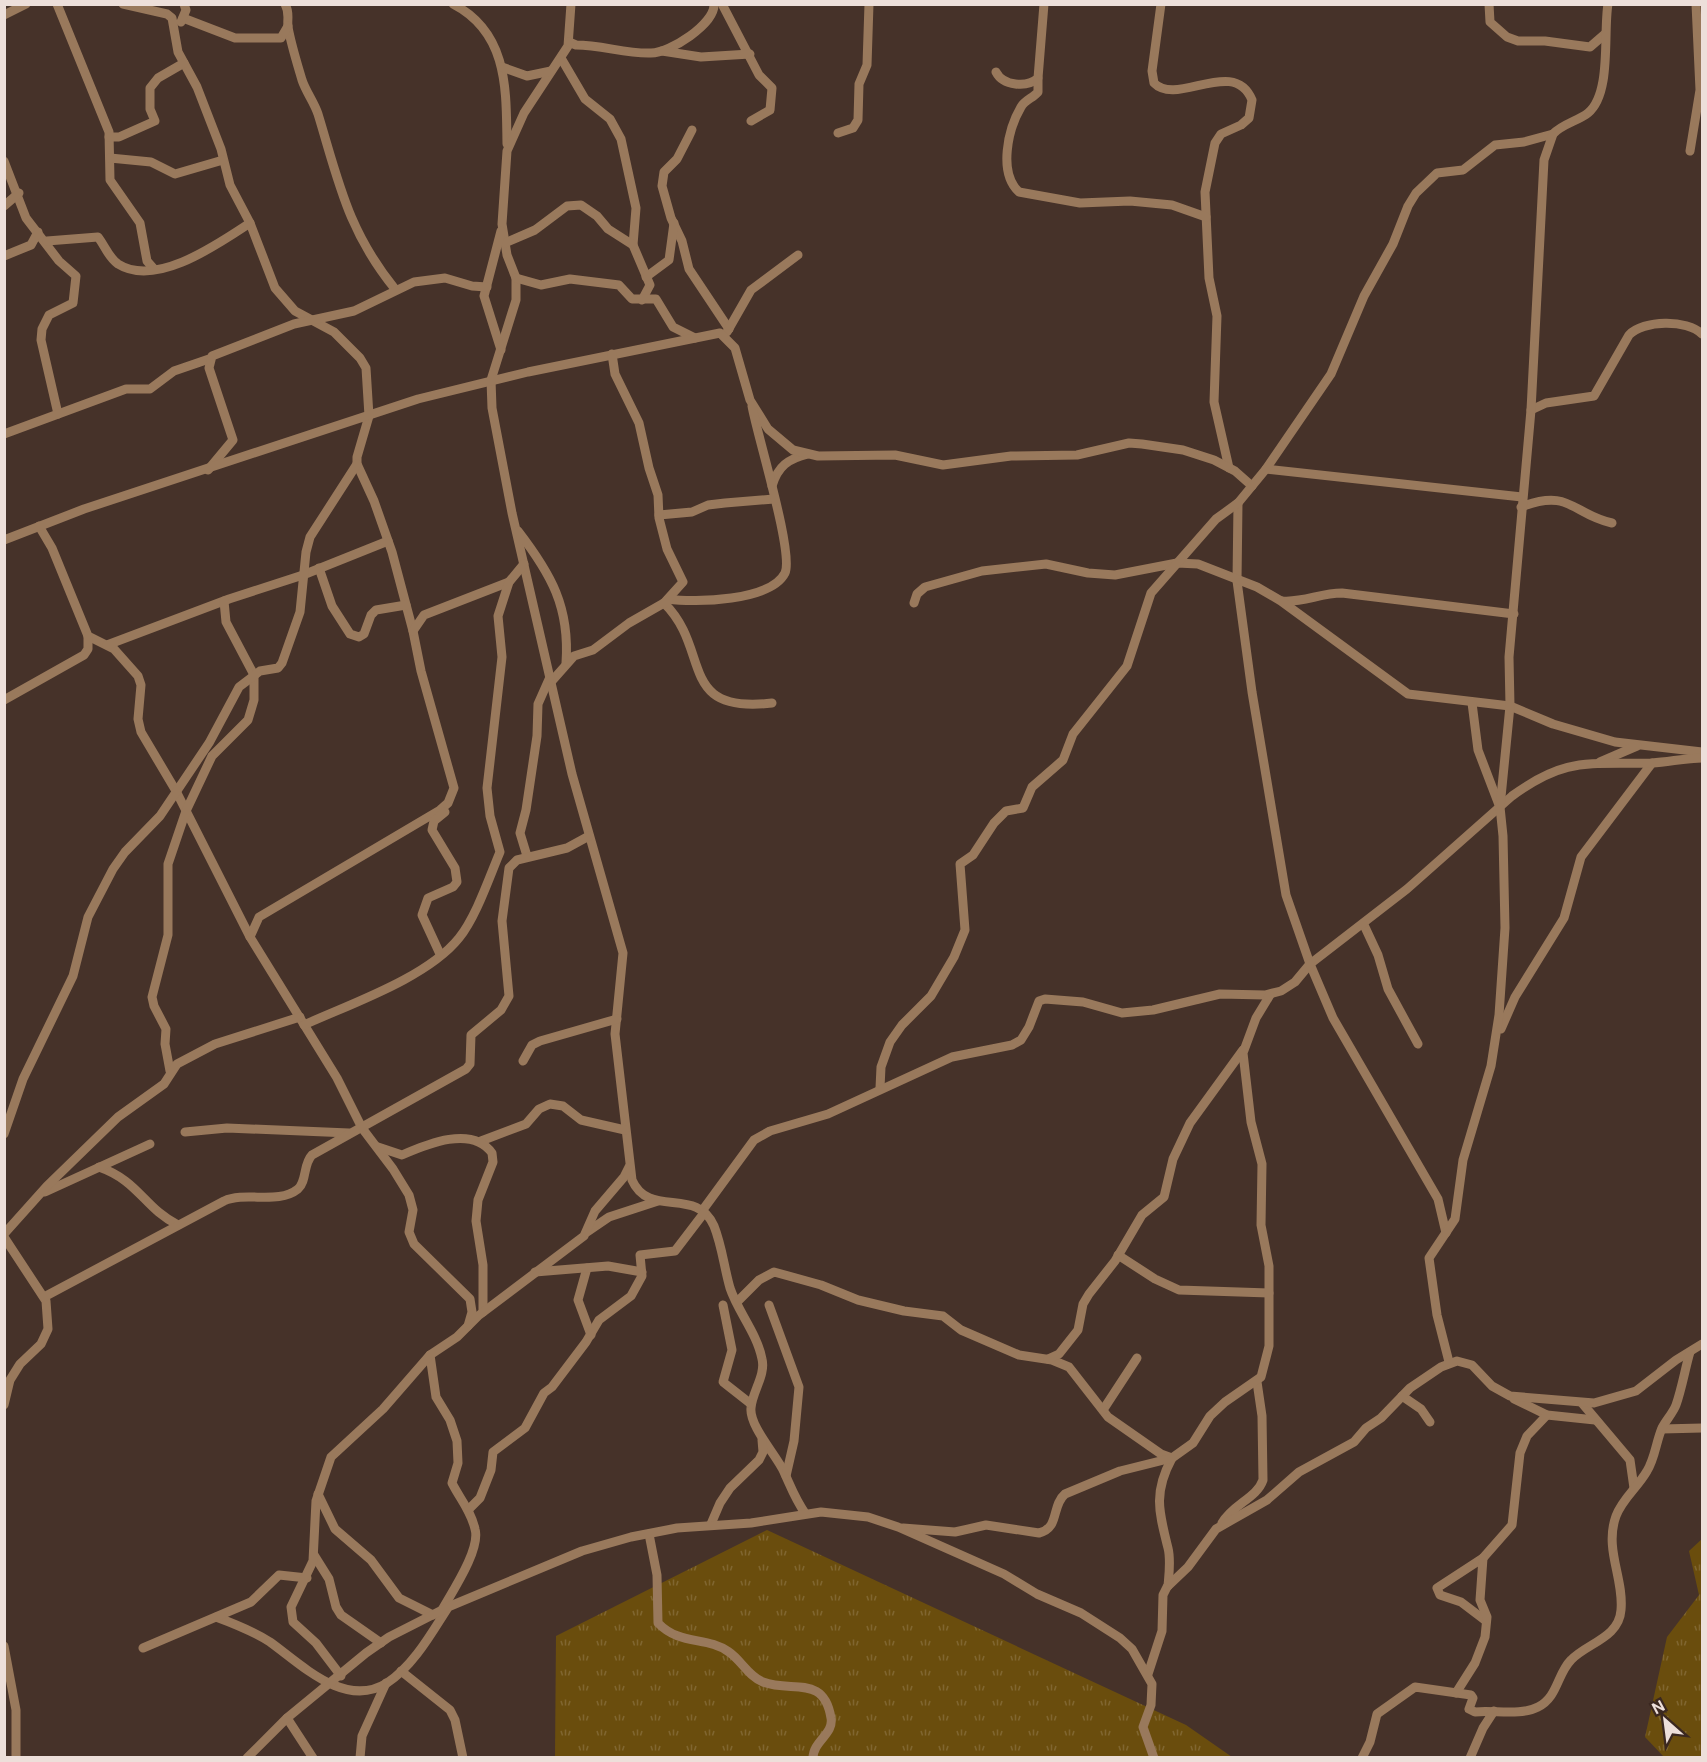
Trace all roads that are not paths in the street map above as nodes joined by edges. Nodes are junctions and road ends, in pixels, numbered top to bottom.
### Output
1 (57, 4) edge
2 (123, 4) edge
3 (192, 4) edge
4 (285, 4) edge
5 (453, 4) edge
6 (571, 4) edge
7 (714, 4) edge
8 (722, 4) edge
9 (869, 4) edge
10 (1044, 4) edge
11 (1161, 4) edge
12 (1489, 4) edge
13 (1608, 4) edge
14 (1696, 4) edge
15 (18, 6) edge
16 (184, 12) edge
17 (4, 15) edge
18 (288, 26) junction
19 (1605, 34) junction
20 (176, 35) junction
21 (570, 42) junction
22 (662, 51) junction
23 (750, 54) junction
24 (1701, 55) edge
25 (561, 58) junction
26 (184, 63) junction
27 (502, 67) junction
28 (551, 71) junction
29 (996, 72) dead end
30 (1038, 78) junction
31 (751, 121) dead end
32 (692, 130) dead end
33 (838, 133) dead end
34 (1552, 134) junction
35 (109, 137) junction
36 (1690, 151) dead end
37 (507, 152) junction
38 (110, 158) junction
39 (4, 160) edge
40 (222, 160) junction
41 (19, 193) junction
42 (4, 206) edge
43 (1206, 218) junction
44 (250, 223) junction
45 (674, 223) junction
46 (502, 224) junction
47 (38, 232) junction
48 (47, 241) junction
49 (505, 243) junction
50 (633, 245) junction
51 (798, 255) dead end
52 (4, 256) edge
53 (154, 269) junction
54 (646, 277) junction
55 (516, 278) junction
56 (487, 287) junction
57 (395, 289) junction
58 (642, 300) junction
59 (314, 320) junction
60 (726, 332) junction
61 (1702, 334) edge
62 (695, 338) junction
63 (501, 350) junction
64 (612, 354) junction
65 (209, 359) junction
66 (491, 380) junction
67 (750, 400) junction
68 (1531, 410) junction
69 (58, 414) junction
70 (369, 416) junction
71 (4, 434) edge
72 (808, 454) junction
73 (357, 464) junction
74 (1229, 468) junction
75 (1266, 469) junction
76 (208, 470) junction
77 (1252, 486) junction
78 (771, 488) junction
79 (774, 500) junction
80 (1521, 502) junction
81 (1238, 503) junction
82 (659, 515) junction
83 (1612, 523) dead end
84 (39, 526) junction
85 (515, 527) junction
86 (4, 540) edge
87 (388, 541) junction
88 (1177, 563) junction
89 (524, 564) junction
90 (319, 568) junction
91 (303, 575) junction
92 (1237, 581) junction
93 (509, 582) junction
94 (224, 601) junction
95 (666, 601) junction
96 (1281, 601) junction
97 (914, 603) dead end
98 (406, 605) junction
99 (1514, 614) junction
100 (413, 632) junction
101 (88, 636) junction
102 (107, 645) junction
103 (566, 663) junction
104 (254, 675) junction
105 (550, 679) junction
106 (4, 700) edge
107 (772, 703) dead end
108 (1472, 703) junction
109 (1510, 706) junction
110 (1638, 745) junction
111 (1702, 752) edge
112 (1702, 758) edge
113 (1598, 763) junction
114 (1652, 763) junction
115 (453, 784) junction
116 (176, 791) junction
117 (1500, 807) junction
118 (186, 811) junction
119 (589, 836) junction
120 (527, 856) junction
121 (1364, 925) junction
122 (250, 937) junction
123 (440, 954) junction
124 (1310, 964) junction
125 (1256, 995) junction
126 (1270, 995) junction
127 (1256, 1018) junction
128 (617, 1019) junction
129 (302, 1021) junction
130 (1495, 1043) junction
131 (1418, 1044) dead end
132 (1243, 1049) junction
133 (522, 1061) dead end
134 (170, 1071) junction
135 (880, 1088) junction
136 (362, 1128) junction
137 (625, 1130) junction
138 (185, 1132) dead end
139 (352, 1133) junction
140 (4, 1134) edge
141 (481, 1141) junction
142 (150, 1144) dead end
143 (376, 1146) junction
144 (99, 1167) junction
145 (628, 1167) junction
146 (40, 1194) junction
147 (660, 1201) junction
148 (703, 1212) junction
149 (178, 1225) junction
150 (587, 1232) junction
151 (1446, 1233) junction
152 (4, 1235) edge
153 (1118, 1255) junction
154 (587, 1268) junction
155 (535, 1272) junction
156 (642, 1272) junction
157 (1269, 1293) junction
158 (44, 1297) junction
159 (737, 1302) junction
160 (723, 1305) dead end
161 (769, 1305) dead end
162 (483, 1312) junction
163 (468, 1326) junction
164 (591, 1335) junction
165 (1702, 1344) edge
166 (1690, 1352) junction
167 (430, 1355) junction
168 (1137, 1358) dead end
169 (1048, 1359) junction
170 (1449, 1362) junction
171 (1257, 1382) junction
172 (1402, 1396) junction
173 (1510, 1396) junction
174 (1582, 1403) junction
175 (752, 1404) junction
176 (4, 1405) edge
177 (1103, 1410) junction
178 (1547, 1415) junction
179 (1595, 1420) junction
180 (1430, 1422) dead end
181 (1702, 1428) edge
182 (1662, 1429) junction
183 (762, 1435) junction
184 (1172, 1458) junction
185 (786, 1476) junction
186 (1634, 1488) junction
187 (318, 1494) junction
188 (468, 1510) junction
189 (805, 1513) junction
190 (711, 1524) junction
191 (1221, 1525) junction
192 (897, 1527) junction
193 (649, 1534) junction
194 (314, 1555) junction
195 (1483, 1557) junction
196 (307, 1578) junction
197 (1168, 1586) junction
198 (441, 1611) junction
199 (216, 1617) junction
200 (1486, 1621) junction
201 (381, 1642) junction
202 (4, 1646) edge
203 (143, 1648) dead end
204 (401, 1671) junction
205 (1148, 1674) junction
206 (341, 1676) junction
207 (386, 1683) junction
208 (331, 1684) junction
209 (1456, 1693) junction
210 (1494, 1711) junction
211 (287, 1718) junction
212 (305, 1746) junction
213 (16, 1758) edge
214 (247, 1758) edge
215 (304, 1758) edge
216 (313, 1758) edge
217 (360, 1758) edge
218 (463, 1758) edge
219 (813, 1758) edge
220 (1154, 1758) edge
221 (1362, 1758) edge
222 (1470, 1758) edge

1 - 35 street
2 - 20 street
3 - 16 street
4 - 18 street
5 - 27 street
6 - 21 street
7 - 22 street
8 - 23 street
9 - 33 street
10 - 30 street
11 - 43 street
12 - 19 street
13 - 19 street
14 - 24 street
15 - 17 street
16 - 18 street
16 - 20 street
18 - 57 street
19 - 34 street
20 - 26 street
21 - 22 street
21 - 25 street
22 - 23 street
23 - 31 street
24 - 36 street
25 - 28 street
25 - 50 street
26 - 35 street
26 - 40 street
27 - 28 street
27 - 37 street
28 - 37 street
29 - 30 street
30 - 43 street
32 - 45 street
34 - 68 street
34 - 75 street
35 - 38 street
37 - 46 street
38 - 40 street
38 - 53 street
39 - 41 street
40 - 44 street
41 - 42 street
41 - 47 street
43 - 74 street
44 - 53 street
44 - 59 street
45 - 54 street
45 - 60 street
46 - 49 street
46 - 56 street
47 - 48 street
47 - 52 street
48 - 53 street
48 - 69 street
49 - 50 street
49 - 55 street
50 - 54 street
51 - 60 street
54 - 58 street
55 - 58 street
55 - 63 street
56 - 57 street
56 - 63 street
57 - 59 street
58 - 62 street
59 - 65 street
59 - 70 street
60 - 62 street
60 - 67 street
61 - 68 street
62 - 64 street
63 - 66 street
64 - 66 street
64 - 82 street
65 - 69 street
65 - 76 street
66 - 70 street
66 - 85 street
67 - 72 street
67 - 78 street
68 - 80 street
69 - 71 street
70 - 73 street
70 - 76 street
72 - 74 street
72 - 78 street
73 - 87 street
73 - 91 street
74 - 77 street
75 - 77 street
75 - 80 street
76 - 84 street
77 - 81 street
78 - 79 street
79 - 82 street
79 - 95 street
80 - 83 street
80 - 99 street
81 - 88 street
81 - 92 street
82 - 95 street
84 - 86 street
84 - 101 street
85 - 89 street
85 - 103 street
87 - 90 street
87 - 98 street
88 - 92 street
88 - 97 street
88 - 135 street
89 - 93 street
89 - 105 street
90 - 91 street
90 - 98 street
91 - 94 street
91 - 104 street
92 - 96 street
92 - 124 street
93 - 100 street
93 - 123 street
94 - 102 street
94 - 104 street
95 - 103 street
95 - 107 street
96 - 99 street
96 - 108 street
98 - 100 street
99 - 109 street
100 - 115 street
101 - 102 street
101 - 106 street
102 - 116 street
103 - 105 street
104 - 116 street
104 - 118 street
105 - 119 street
105 - 120 street
108 - 109 street
108 - 117 street
109 - 110 street
109 - 117 street
110 - 111 street
110 - 113 street
112 - 114 street
113 - 114 street
113 - 117 street
114 - 130 street
115 - 122 street
115 - 123 street
116 - 118 street
116 - 140 street
117 - 121 street
117 - 130 street
118 - 122 street
118 - 134 street
119 - 120 street
119 - 128 street
120 - 136 street
121 - 124 street
121 - 131 street
122 - 129 street
123 - 129 street
124 - 126 street
124 - 151 street
125 - 126 street
125 - 127 street
125 - 135 street
126 - 127 street
127 - 132 street
128 - 133 street
128 - 137 street
129 - 134 street
129 - 136 street
130 - 151 street
132 - 153 street
132 - 157 street
134 - 146 street
135 - 148 street
136 - 139 street
136 - 143 street
137 - 141 street
137 - 145 street
138 - 139 street
139 - 149 street
141 - 143 street
141 - 162 street
142 - 144 street
143 - 163 street
144 - 146 street
144 - 149 street
145 - 147 street
145 - 150 street
146 - 152 street
147 - 148 street
147 - 150 street
148 - 156 street
148 - 159 street
149 - 158 street
150 - 155 street
151 - 170 street
152 - 158 street
153 - 157 street
153 - 169 street
154 - 155 street
154 - 156 street
154 - 164 street
155 - 162 street
156 - 164 street
157 - 171 street
158 - 176 street
159 - 169 street
159 - 175 street
160 - 175 street
161 - 185 street
162 - 163 street
163 - 167 street
164 - 188 street
165 - 166 street
166 - 174 street
166 - 182 street
167 - 187 street
167 - 188 street
168 - 177 street
169 - 177 street
170 - 172 street
170 - 173 street
171 - 184 street
171 - 191 street
172 - 180 street
172 - 191 street
173 - 174 street
173 - 178 street
174 - 179 street
175 - 183 street
177 - 184 street
178 - 179 street
178 - 195 street
179 - 186 street
181 - 182 street
182 - 186 street
183 - 185 street
183 - 190 street
184 - 192 street
184 - 197 street
185 - 189 street
186 - 210 street
187 - 194 street
187 - 198 street
188 - 198 street
189 - 190 street
189 - 192 street
190 - 193 street
191 - 197 street
192 - 205 street
193 - 198 street
193 - 219 street
194 - 196 street
194 - 201 street
195 - 200 street
195 - 200 street
196 - 199 street
196 - 206 street
197 - 205 street
198 - 201 street
198 - 204 street
199 - 203 street
199 - 208 street
200 - 209 street
201 - 206 street
202 - 213 street
204 - 207 street
204 - 218 street
205 - 220 street
206 - 208 street
207 - 208 street
207 - 217 street
208 - 211 street
209 - 210 street
209 - 221 street
210 - 222 street
211 - 212 street
211 - 214 street
212 - 215 street
212 - 216 street

